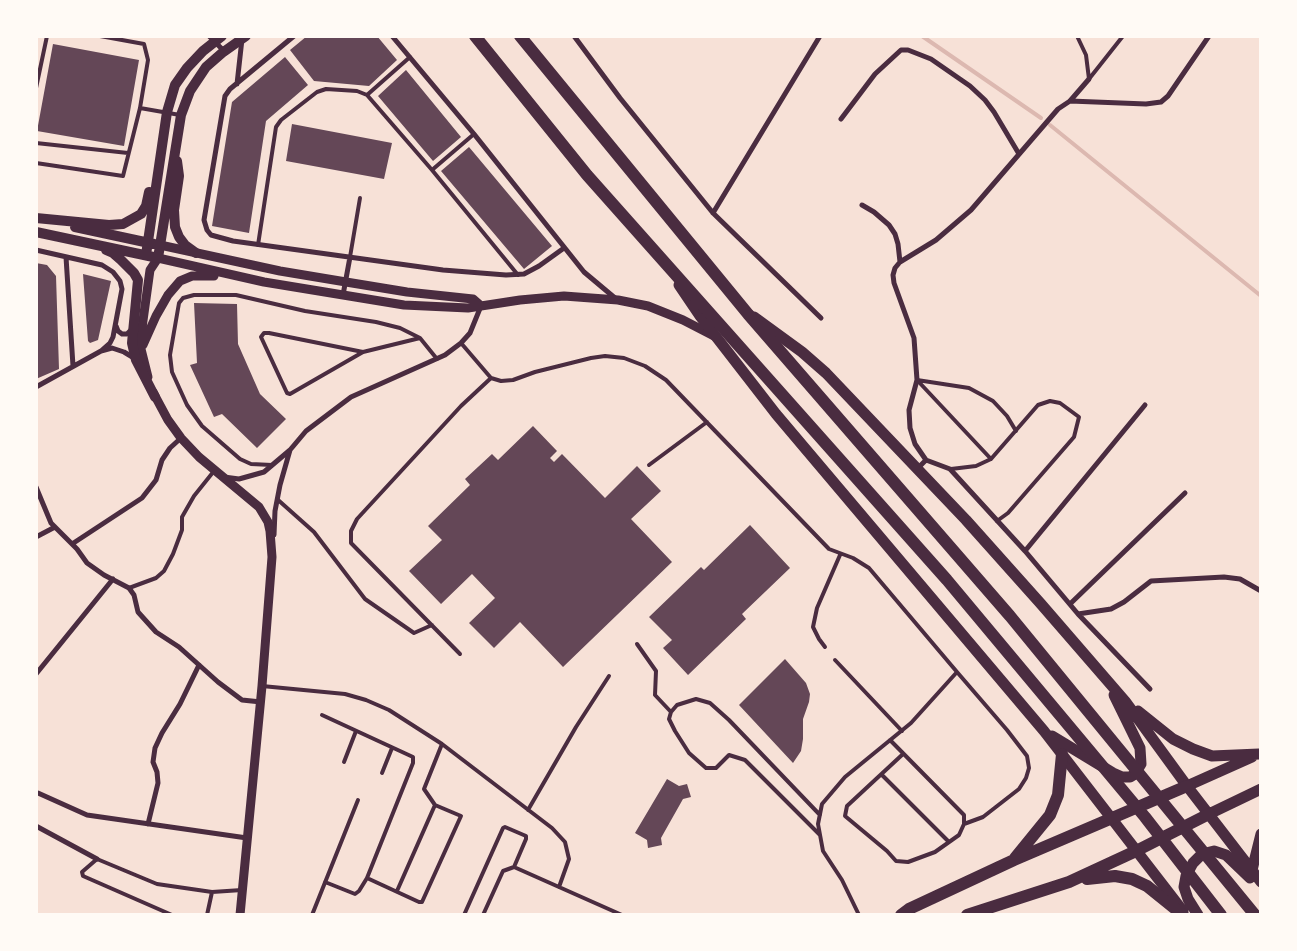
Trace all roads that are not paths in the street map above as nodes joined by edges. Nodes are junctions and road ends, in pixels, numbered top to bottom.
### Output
1 (47, 36) edge
2 (100, 36) edge
3 (294, 36) edge
4 (392, 36) edge
5 (469, 36) edge
6 (475, 36) edge
7 (520, 36) edge
8 (574, 36) edge
9 (820, 36) edge
10 (1077, 36) edge
11 (1123, 36) edge
12 (1209, 36) edge
13 (244, 37) edge
14 (216, 38) edge
15 (579, 39) edge
16 (224, 51) junction
17 (410, 57) junction
18 (501, 69) junction
19 (1088, 79) junction
20 (237, 84) junction
21 (36, 88) edge
22 (367, 95) junction
23 (1070, 100) junction
24 (140, 108) junction
25 (167, 112) junction
26 (181, 115) junction
27 (841, 119) dead end
28 (474, 134) junction
29 (36, 143) edge
30 (176, 147) junction
31 (128, 153) junction
32 (161, 154) junction
33 (1019, 154) junction
34 (36, 163) edge
35 (432, 170) junction
36 (360, 198) dead end
37 (862, 205) dead end
38 (713, 213) junction
39 (36, 218) edge
40 (36, 232) edge
41 (86, 242) junction
42 (148, 243) junction
43 (160, 245) junction
44 (258, 245) junction
45 (564, 248) junction
46 (36, 250) edge
47 (196, 253) junction
48 (146, 255) junction
49 (350, 256) junction
50 (66, 257) junction
51 (158, 258) junction
52 (664, 261) junction
53 (900, 262) junction
54 (150, 270) junction
55 (518, 275) junction
56 (264, 282) junction
57 (346, 282) junction
58 (343, 295) junction
59 (618, 300) junction
60 (481, 306) junction
61 (748, 314) junction
62 (821, 318) dead end
63 (133, 321) junction
64 (116, 325) junction
65 (716, 337) junction
66 (420, 338) junction
67 (461, 343) junction
68 (142, 349) junction
69 (101, 351) junction
70 (363, 352) junction
71 (437, 359) junction
72 (136, 360) junction
73 (73, 366) junction
74 (491, 378) junction
75 (917, 380) junction
76 (36, 387) edge
77 (155, 397) junction
78 (1145, 405) dead end
79 (707, 422) junction
80 (1016, 431) junction
81 (181, 438) junction
82 (290, 450) junction
83 (991, 459) junction
84 (926, 460) junction
85 (274, 465) junction
86 (649, 465) dead end
87 (917, 469) junction
88 (950, 470) junction
89 (218, 474) junction
90 (36, 487) edge
91 (1185, 493) dead end
92 (277, 500) junction
93 (997, 521) junction
94 (55, 527) junction
95 (36, 537) edge
96 (72, 544) junction
97 (1025, 551) junction
98 (840, 554) junction
99 (272, 557) junction
100 (113, 579) junction
101 (129, 588) junction
102 (1261, 591) edge
103 (1070, 604) junction
104 (1078, 614) junction
105 (432, 625) junction
106 (636, 644) dead end
107 (824, 646) dead end
108 (460, 654) dead end
109 (835, 660) dead end
110 (199, 665) junction
111 (957, 672) junction
112 (36, 674) edge
113 (609, 676) dead end
114 (1107, 680) junction
115 (262, 686) junction
116 (1150, 689) dead end
117 (1125, 701) junction
118 (261, 702) junction
119 (671, 712) junction
120 (322, 715) dead end
121 (356, 731) junction
122 (902, 731) junction
123 (1044, 731) junction
124 (890, 740) junction
125 (442, 744) junction
126 (392, 748) junction
127 (903, 754) junction
128 (1062, 754) junction
129 (1260, 754) edge
130 (344, 762) dead end
131 (382, 772) dead end
132 (882, 775) junction
133 (1187, 786) junction
134 (1261, 789) edge
135 (38, 793) dead end
136 (358, 800) dead end
137 (435, 805) junction
138 (528, 810) junction
139 (1209, 814) junction
140 (820, 815) junction
141 (1111, 819) junction
142 (148, 824) junction
143 (964, 824) junction
144 (36, 826) edge
145 (1261, 834) edge
146 (820, 836) junction
147 (247, 838) junction
148 (949, 842) junction
149 (1136, 851) junction
150 (97, 859) junction
151 (1014, 860) junction
152 (514, 867) junction
153 (1252, 870) junction
154 (367, 878) junction
155 (325, 882) junction
156 (1069, 882) junction
157 (1261, 882) edge
158 (559, 886) junction
159 (1261, 888) edge
160 (242, 890) junction
161 (212, 892) junction
162 (397, 892) junction
163 (172, 915) edge
164 (207, 915) edge
165 (240, 915) edge
166 (312, 915) edge
167 (464, 915) edge
168 (483, 915) edge
169 (622, 915) edge
170 (859, 915) edge
171 (901, 915) edge
172 (967, 915) edge
173 (1184, 915) edge
174 (1198, 915) edge
175 (1221, 915) edge
176 (1255, 915) edge

1 - 21 lane
2 - 24 lane
3 - 20 street
4 - 17 street
5 - 18 highway
6 - 18 highway
7 - 61 highway
8 - 15 street
9 - 38 street
10 - 19 lane
11 - 19 lane
12 - 23 street
13 - 16 main road
13 - 20 street
14 - 16 street
14 - 25 main road
15 - 38 street
16 - 26 main road
17 - 22 lane
17 - 28 street
18 - 52 highway
19 - 23 street
20 - 44 street
22 - 35 lane
22 - 44 lane
23 - 33 street
24 - 25 lane
24 - 31 lane
25 - 26 lane
25 - 32 main road
26 - 30 main road
27 - 33 street
28 - 35 lane
28 - 45 street
29 - 31 lane
30 - 43 main road
30 - 47 main road
31 - 34 lane
32 - 39 main road
32 - 42 main road
33 - 53 street
35 - 55 lane
36 - 49 lane
37 - 53 street
38 - 62 street
39 - 42 main road
40 - 41 main road
41 - 48 main road
41 - 63 main road
42 - 43 main road
42 - 48 main road
43 - 47 street
43 - 51 main road
44 - 49 street
45 - 55 street
45 - 59 street
46 - 50 street
47 - 57 street
48 - 51 main road
48 - 54 street
49 - 55 street
49 - 57 street
50 - 64 street
50 - 73 street
51 - 54 street
51 - 56 street
52 - 65 main road
52 - 175 highway
53 - 75 street
54 - 68 street
56 - 58 street
56 - 68 street
57 - 58 street
57 - 60 street
58 - 60 street
59 - 60 street
59 - 65 street
60 - 67 street
61 - 87 main road
61 - 176 highway
63 - 64 street
63 - 72 main road
64 - 69 street
65 - 123 main road
66 - 70 lane
66 - 71 lane
66 - 85 lane
67 - 71 street
67 - 74 lane
68 - 77 street
69 - 72 street
69 - 73 street
70 - 70 lane
71 - 82 street
72 - 77 main road
73 - 76 street
74 - 79 lane
74 - 105 lane
75 - 80 lane
75 - 83 lane
75 - 84 street
77 - 81 street
78 - 97 street
79 - 86 lane
79 - 98 lane
80 - 83 lane
80 - 93 lane
81 - 89 street
81 - 96 street
82 - 85 street
82 - 92 street
83 - 88 lane
84 - 87 street
84 - 88 street
85 - 89 street
87 - 114 main road
88 - 93 street
89 - 99 street
89 - 101 lane
90 - 94 street
91 - 103 street
92 - 99 street
92 - 105 lane
93 - 97 street
94 - 95 street
94 - 96 street
96 - 100 street
97 - 103 street
98 - 107 lane
98 - 111 lane
99 - 115 street
100 - 101 street
100 - 112 street
101 - 110 street
102 - 104 street
103 - 104 street
104 - 116 street
105 - 108 lane
106 - 119 lane
109 - 122 lane
110 - 118 street
110 - 142 street
111 - 122 lane
111 - 143 lane
113 - 138 lane
114 - 117 main road
114 - 123 main road
115 - 118 street
115 - 125 lane
117 - 129 main road
117 - 133 main road
118 - 147 street
119 - 140 lane
119 - 146 lane
120 - 121 lane
121 - 126 lane
121 - 130 lane
122 - 124 lane
123 - 128 main road
124 - 127 lane
124 - 140 lane
125 - 137 lane
125 - 138 lane
126 - 131 lane
126 - 154 lane
127 - 132 lane
127 - 143 lane
128 - 141 main road
128 - 151 highway
129 - 133 main road
132 - 148 lane
132 - 148 lane
133 - 139 main road
133 - 141 highway
134 - 139 main road
135 - 142 street
136 - 155 lane
137 - 162 lane
137 - 162 lane
138 - 158 lane
139 - 149 highway
139 - 153 main road
140 - 146 lane
141 - 149 main road
141 - 151 highway
142 - 147 street
143 - 148 lane
144 - 150 street
145 - 153 main road
146 - 170 lane
147 - 160 street
149 - 156 highway
149 - 173 main road
150 - 161 lane
150 - 163 lane
151 - 171 highway
152 - 158 lane
152 - 167 lane
152 - 168 lane
153 - 157 main road
154 - 155 lane
154 - 162 lane
155 - 166 lane
156 - 172 highway
156 - 173 highway
158 - 169 lane
159 - 174 main road
160 - 161 lane
160 - 165 street
161 - 164 lane

